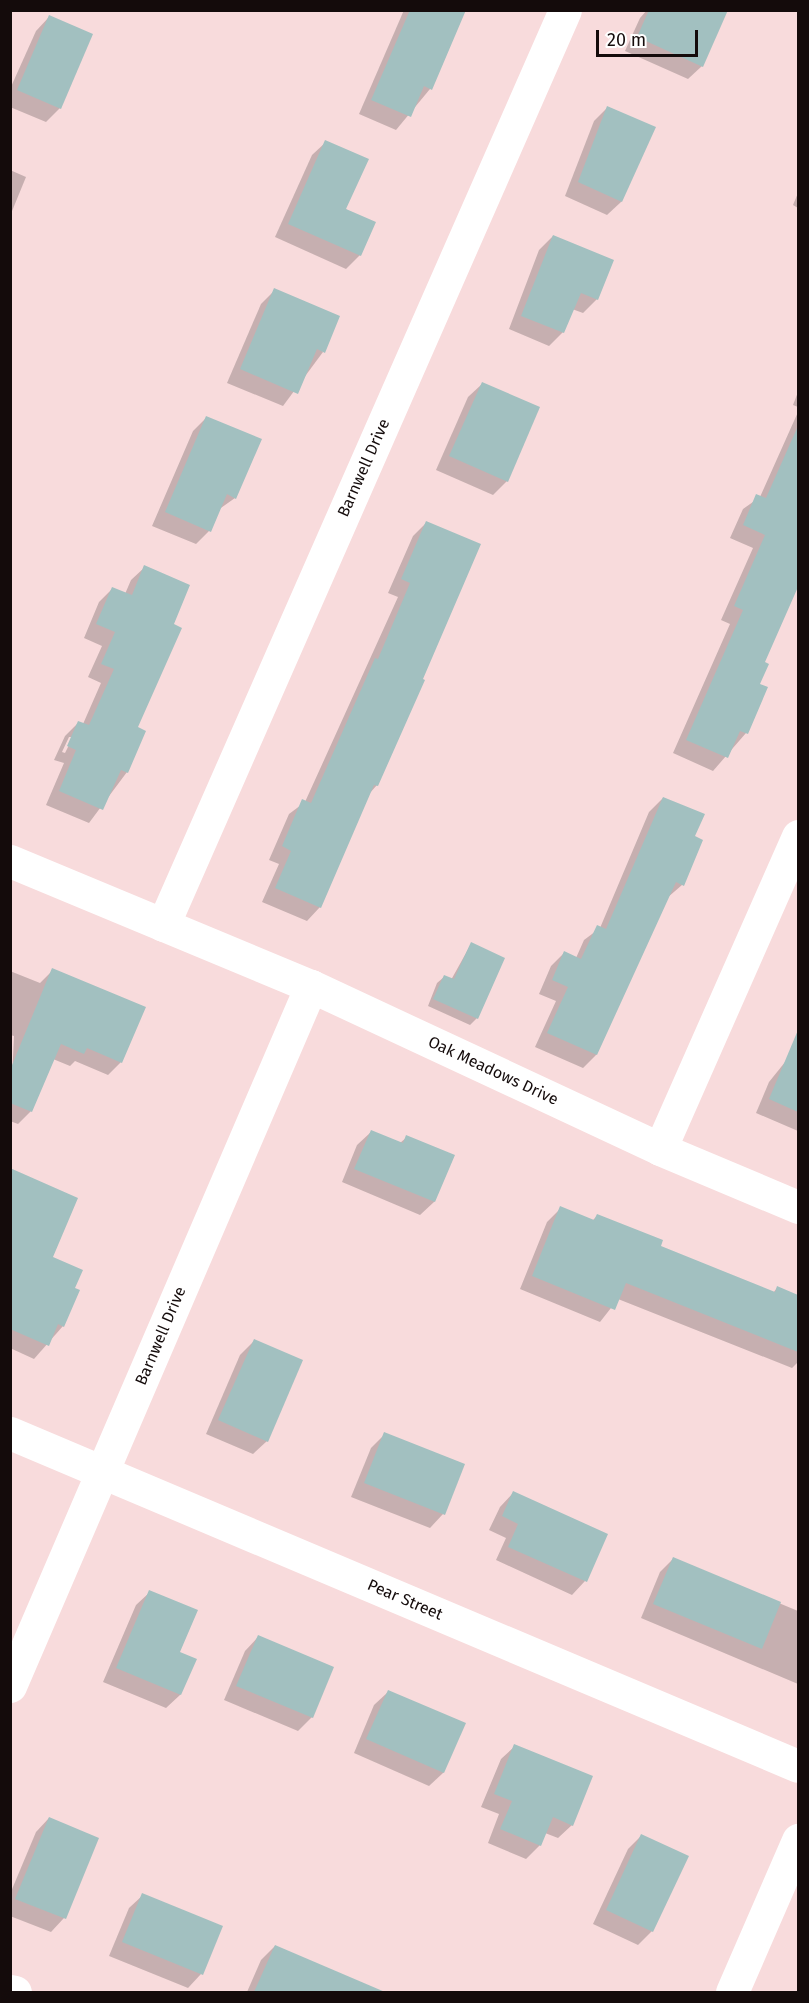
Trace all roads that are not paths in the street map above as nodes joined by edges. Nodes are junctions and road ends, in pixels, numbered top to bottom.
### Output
1 (565, 10) edge
2 (798, 836) edge
3 (10, 861) edge
4 (163, 925) junction
5 (311, 987) junction
6 (660, 1149) junction
7 (798, 1207) edge
8 (10, 1433) edge
9 (103, 1472) junction
10 (10, 1686) edge
11 (798, 1766) edge
12 (798, 1840) edge
13 (10, 1990) edge
14 (15, 1992) edge
15 (732, 1992) edge

1 - 4 street, Barnwell Drive
2 - 6 street
3 - 4 street, Oak Meadows Drive
4 - 5 street, Oak Meadows Drive
5 - 6 street, Oak Meadows Drive
5 - 9 street, Barnwell Drive
6 - 7 street, Oak Meadows Drive
8 - 9 street, Pear Street
9 - 10 street, Barnwell Drive
9 - 11 street, Pear Street
12 - 15 street
13 - 14 street

